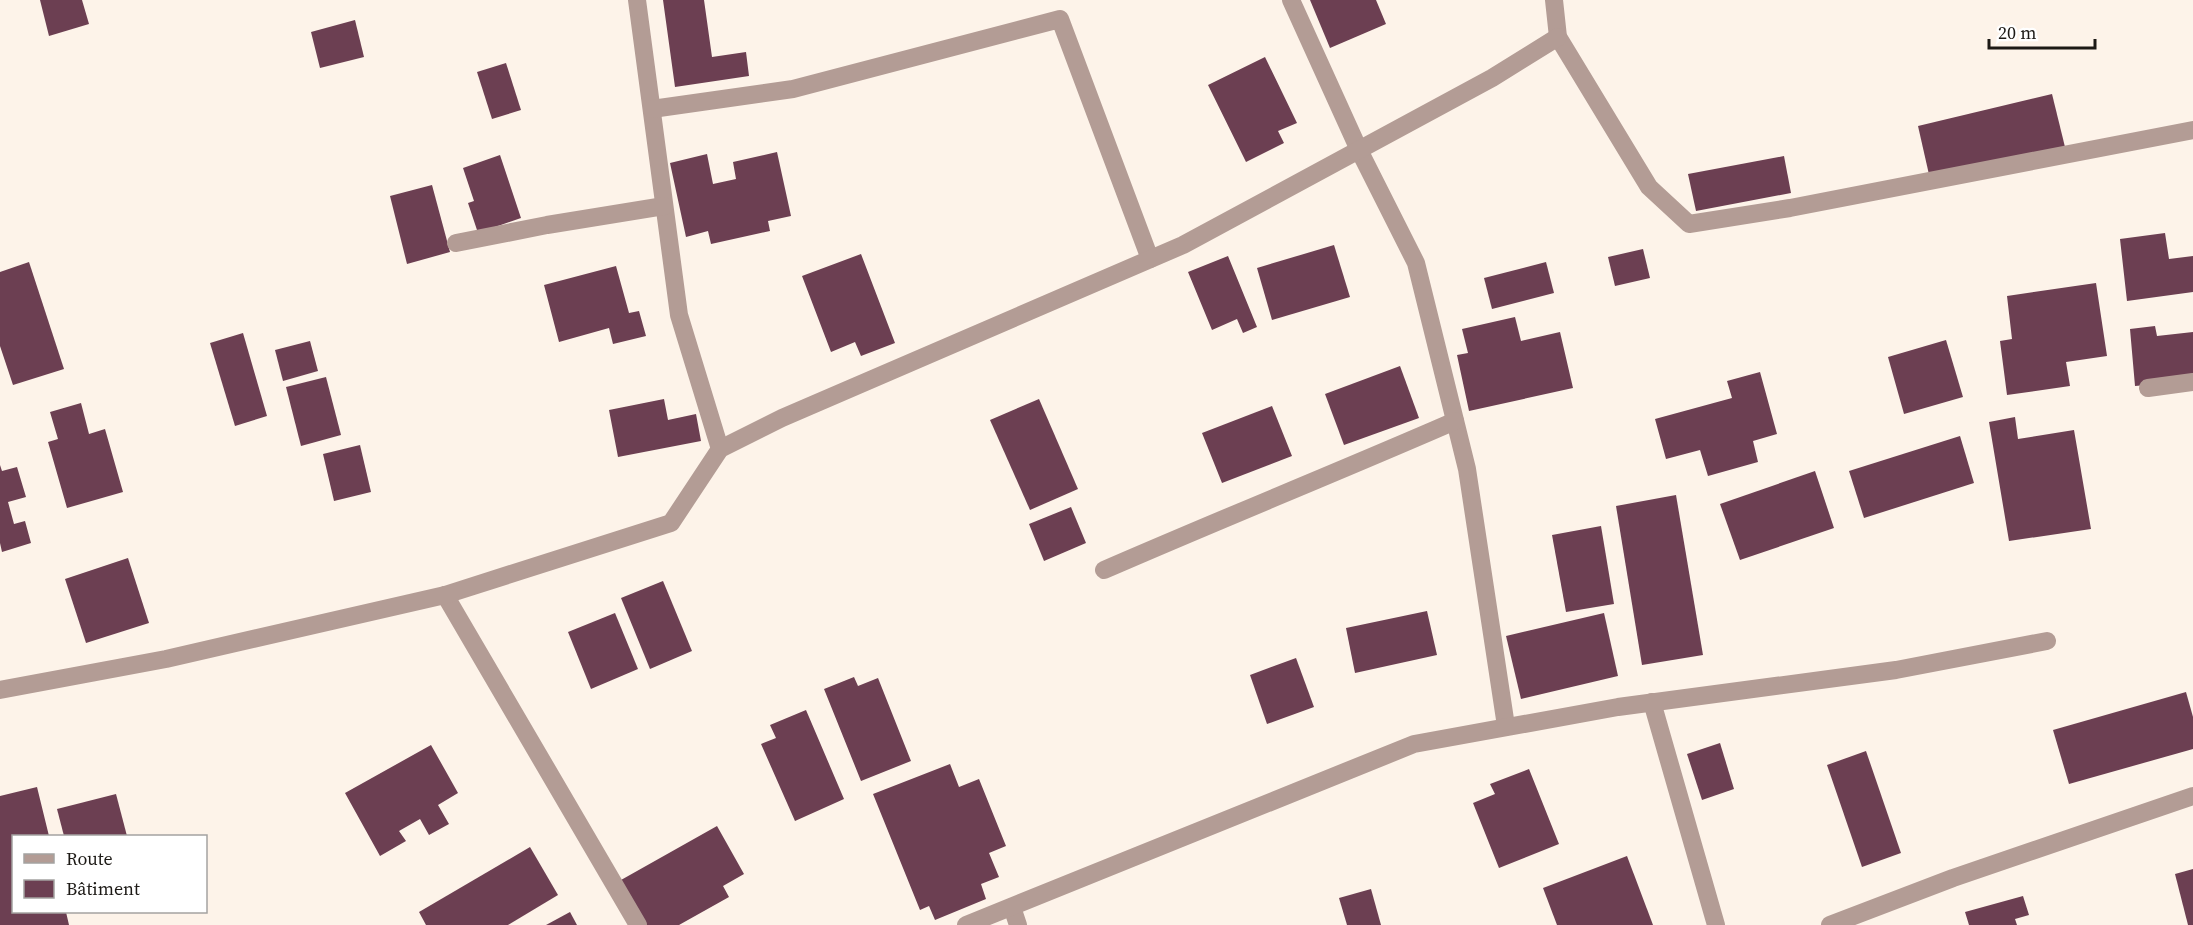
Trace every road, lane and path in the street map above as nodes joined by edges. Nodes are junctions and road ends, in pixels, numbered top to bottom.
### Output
1 (637, 0) edge
2 (1291, 0) edge
3 (1554, 0) edge
4 (1558, 37) junction
5 (652, 109) junction
6 (2193, 130) edge
7 (1359, 150) junction
8 (664, 206) junction
9 (456, 243) dead end
10 (1150, 259) junction
11 (2193, 382) edge
12 (2148, 388) dead end
13 (1455, 421) junction
14 (720, 449) junction
15 (1104, 570) dead end
16 (445, 595) junction
17 (2047, 641) dead end
18 (0, 690) edge
19 (1652, 702) junction
20 (1506, 726) junction
21 (2193, 796) edge
22 (1012, 906) junction
23 (638, 925) edge
24 (966, 925) edge
25 (1018, 925) edge
26 (1716, 925) edge
27 (1830, 925) edge

1 - 5 street
2 - 7 street
3 - 4 street
4 - 6 street
4 - 7 street
5 - 8 street
5 - 10 street
7 - 10 street
7 - 13 street
8 - 9 street
8 - 14 street
10 - 14 street
11 - 12 street
13 - 15 street
13 - 20 street
14 - 16 street
16 - 18 street
16 - 23 street
17 - 19 street
19 - 20 street
19 - 26 street
20 - 22 street
21 - 27 street
22 - 24 street
22 - 25 street

